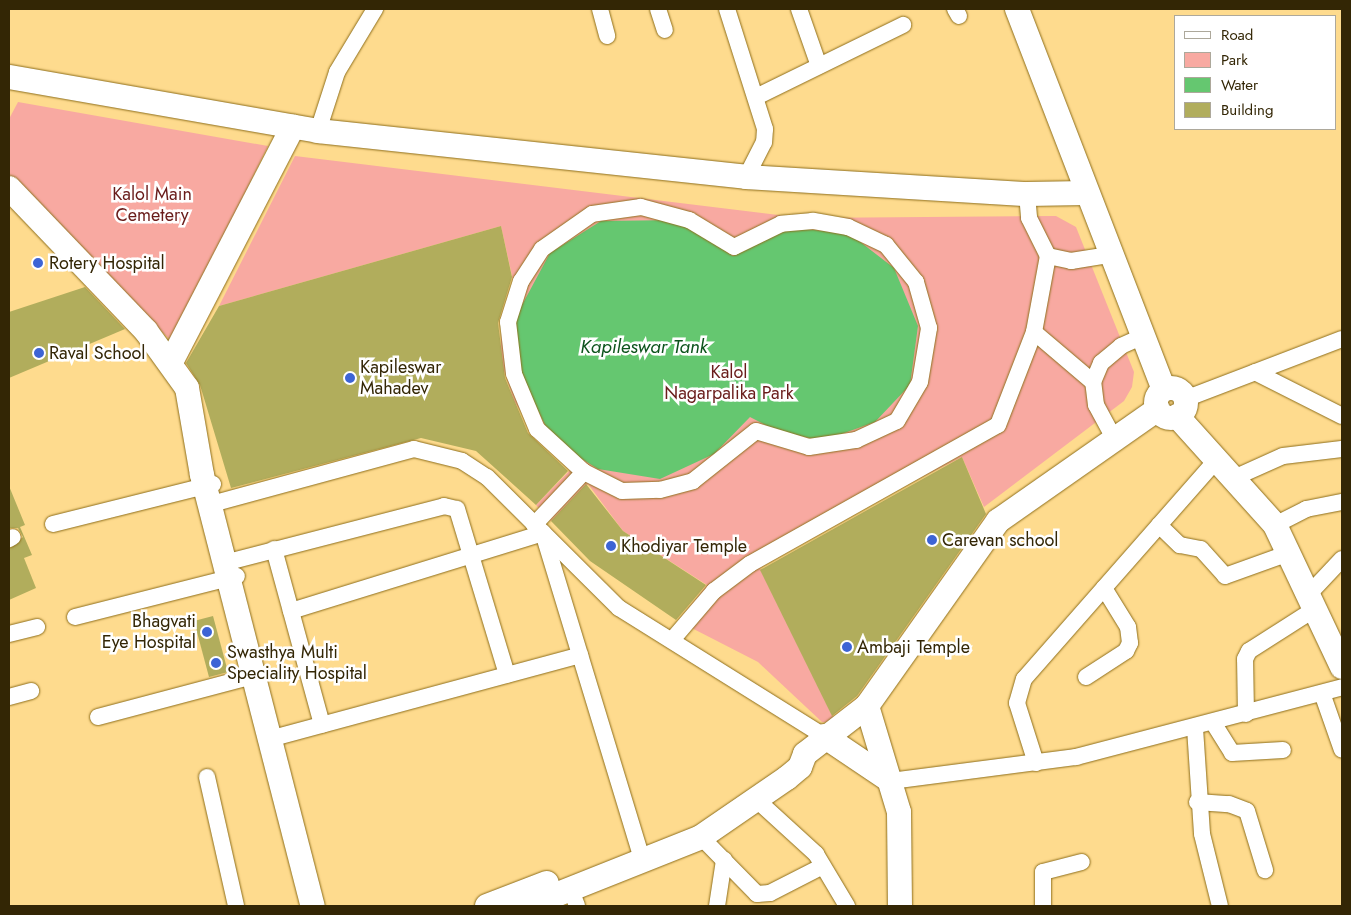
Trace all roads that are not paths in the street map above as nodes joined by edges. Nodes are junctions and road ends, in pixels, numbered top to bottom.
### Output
1 (375, 9) edge
2 (600, 9) edge
3 (658, 9) edge
4 (727, 9) edge
5 (1017, 9) edge
6 (803, 10) edge
7 (903, 25) dead end
8 (665, 30) dead end
9 (607, 36) dead end
10 (819, 66) junction
11 (9, 77) edge
12 (756, 96) junction
13 (293, 128) junction
14 (318, 131) junction
15 (746, 177) junction
16 (9, 188) edge
17 (1086, 193) junction
18 (1027, 194) junction
19 (1110, 254) junction
20 (1048, 256) junction
21 (1034, 332) junction
22 (1143, 336) junction
23 (1342, 339) edge
24 (171, 362) junction
25 (1255, 372) junction
26 (1094, 382) junction
27 (1171, 404) junction
28 (1342, 416) edge
29 (1116, 442) junction
30 (1342, 449) edge
31 (1218, 458) junction
32 (584, 472) junction
33 (1236, 478) junction
34 (210, 485) junction
35 (1342, 502) edge
36 (53, 524) dead end
37 (1159, 525) junction
38 (1275, 525) junction
39 (539, 529) junction
40 (274, 549) junction
41 (1289, 552) junction
42 (474, 555) junction
43 (1342, 559) edge
44 (232, 572) junction
45 (1104, 588) junction
46 (1312, 601) junction
47 (291, 611) junction
48 (75, 617) dead end
49 (37, 627) dead end
50 (9, 634) edge
51 (672, 640) junction
52 (580, 655) junction
53 (1342, 667) edge
54 (256, 675) junction
55 (507, 675) junction
56 (1086, 677) dead end
57 (1342, 687) edge
58 (32, 691) dead end
59 (1322, 693) junction
60 (9, 697) edge
61 (867, 706) junction
62 (1246, 714) junction
63 (98, 717) dead end
64 (1214, 724) junction
65 (322, 725) junction
66 (1195, 728) junction
67 (824, 736) junction
68 (277, 738) junction
69 (1283, 750) dead end
70 (1342, 750) edge
71 (805, 754) junction
72 (1036, 763) junction
73 (207, 777) dead end
74 (891, 781) junction
75 (758, 800) junction
76 (1198, 802) junction
77 (701, 837) junction
78 (641, 855) junction
79 (724, 860) junction
80 (1082, 862) dead end
81 (824, 866) junction
82 (1265, 870) dead end
83 (574, 898) edge
84 (236, 906) edge
85 (313, 906) edge
86 (324, 906) edge
87 (487, 906) edge
88 (528, 906) edge
89 (717, 906) edge
90 (847, 906) edge
91 (900, 906) edge
92 (1043, 906) edge
93 (1220, 906) edge

1 - 14 street
2 - 9 street
3 - 8 street
4 - 12 street
5 - 17 street
6 - 10 street
7 - 10 street
10 - 12 street
11 - 13 street
12 - 15 street
13 - 14 street
13 - 24 street
14 - 15 street
15 - 18 street
16 - 24 street
17 - 18 street
17 - 19 street
18 - 20 street
19 - 20 street
19 - 22 street
20 - 21 street
21 - 26 street
21 - 51 street
22 - 26 street
22 - 27 street
23 - 25 street
24 - 34 street
25 - 27 street
25 - 28 street
26 - 29 street
27 - 29 street
27 - 31 street
29 - 61 street
30 - 33 street
31 - 33 street
31 - 37 street
32 - 32 street
32 - 39 street
33 - 38 street
34 - 36 street
34 - 39 street
34 - 44 street
35 - 38 street
37 - 41 street
37 - 45 street
38 - 41 street
39 - 42 street
39 - 51 street
39 - 52 street
40 - 42 street
40 - 44 street
40 - 47 street
41 - 46 street
42 - 47 street
42 - 55 street
43 - 46 street
44 - 48 street
44 - 54 street
45 - 56 street
45 - 72 street
46 - 53 street
46 - 62 street
47 - 65 street
49 - 50 street
51 - 67 street
52 - 55 street
52 - 78 street
54 - 63 street
54 - 68 street
54 - 85 street
55 - 65 street
57 - 59 street
58 - 60 street
59 - 62 street
59 - 70 street
61 - 67 street
61 - 74 street
62 - 64 street
64 - 66 street
64 - 69 street
65 - 68 street
66 - 72 street
66 - 76 street
67 - 71 street
67 - 74 street
68 - 86 street
71 - 75 street
71 - 78 street
72 - 74 street
73 - 84 street
74 - 91 street
75 - 77 street
75 - 81 street
76 - 82 street
76 - 93 street
77 - 78 street
77 - 79 street
78 - 83 street
78 - 87 street
79 - 81 street
79 - 89 street
80 - 92 street
81 - 90 street
83 - 88 street

